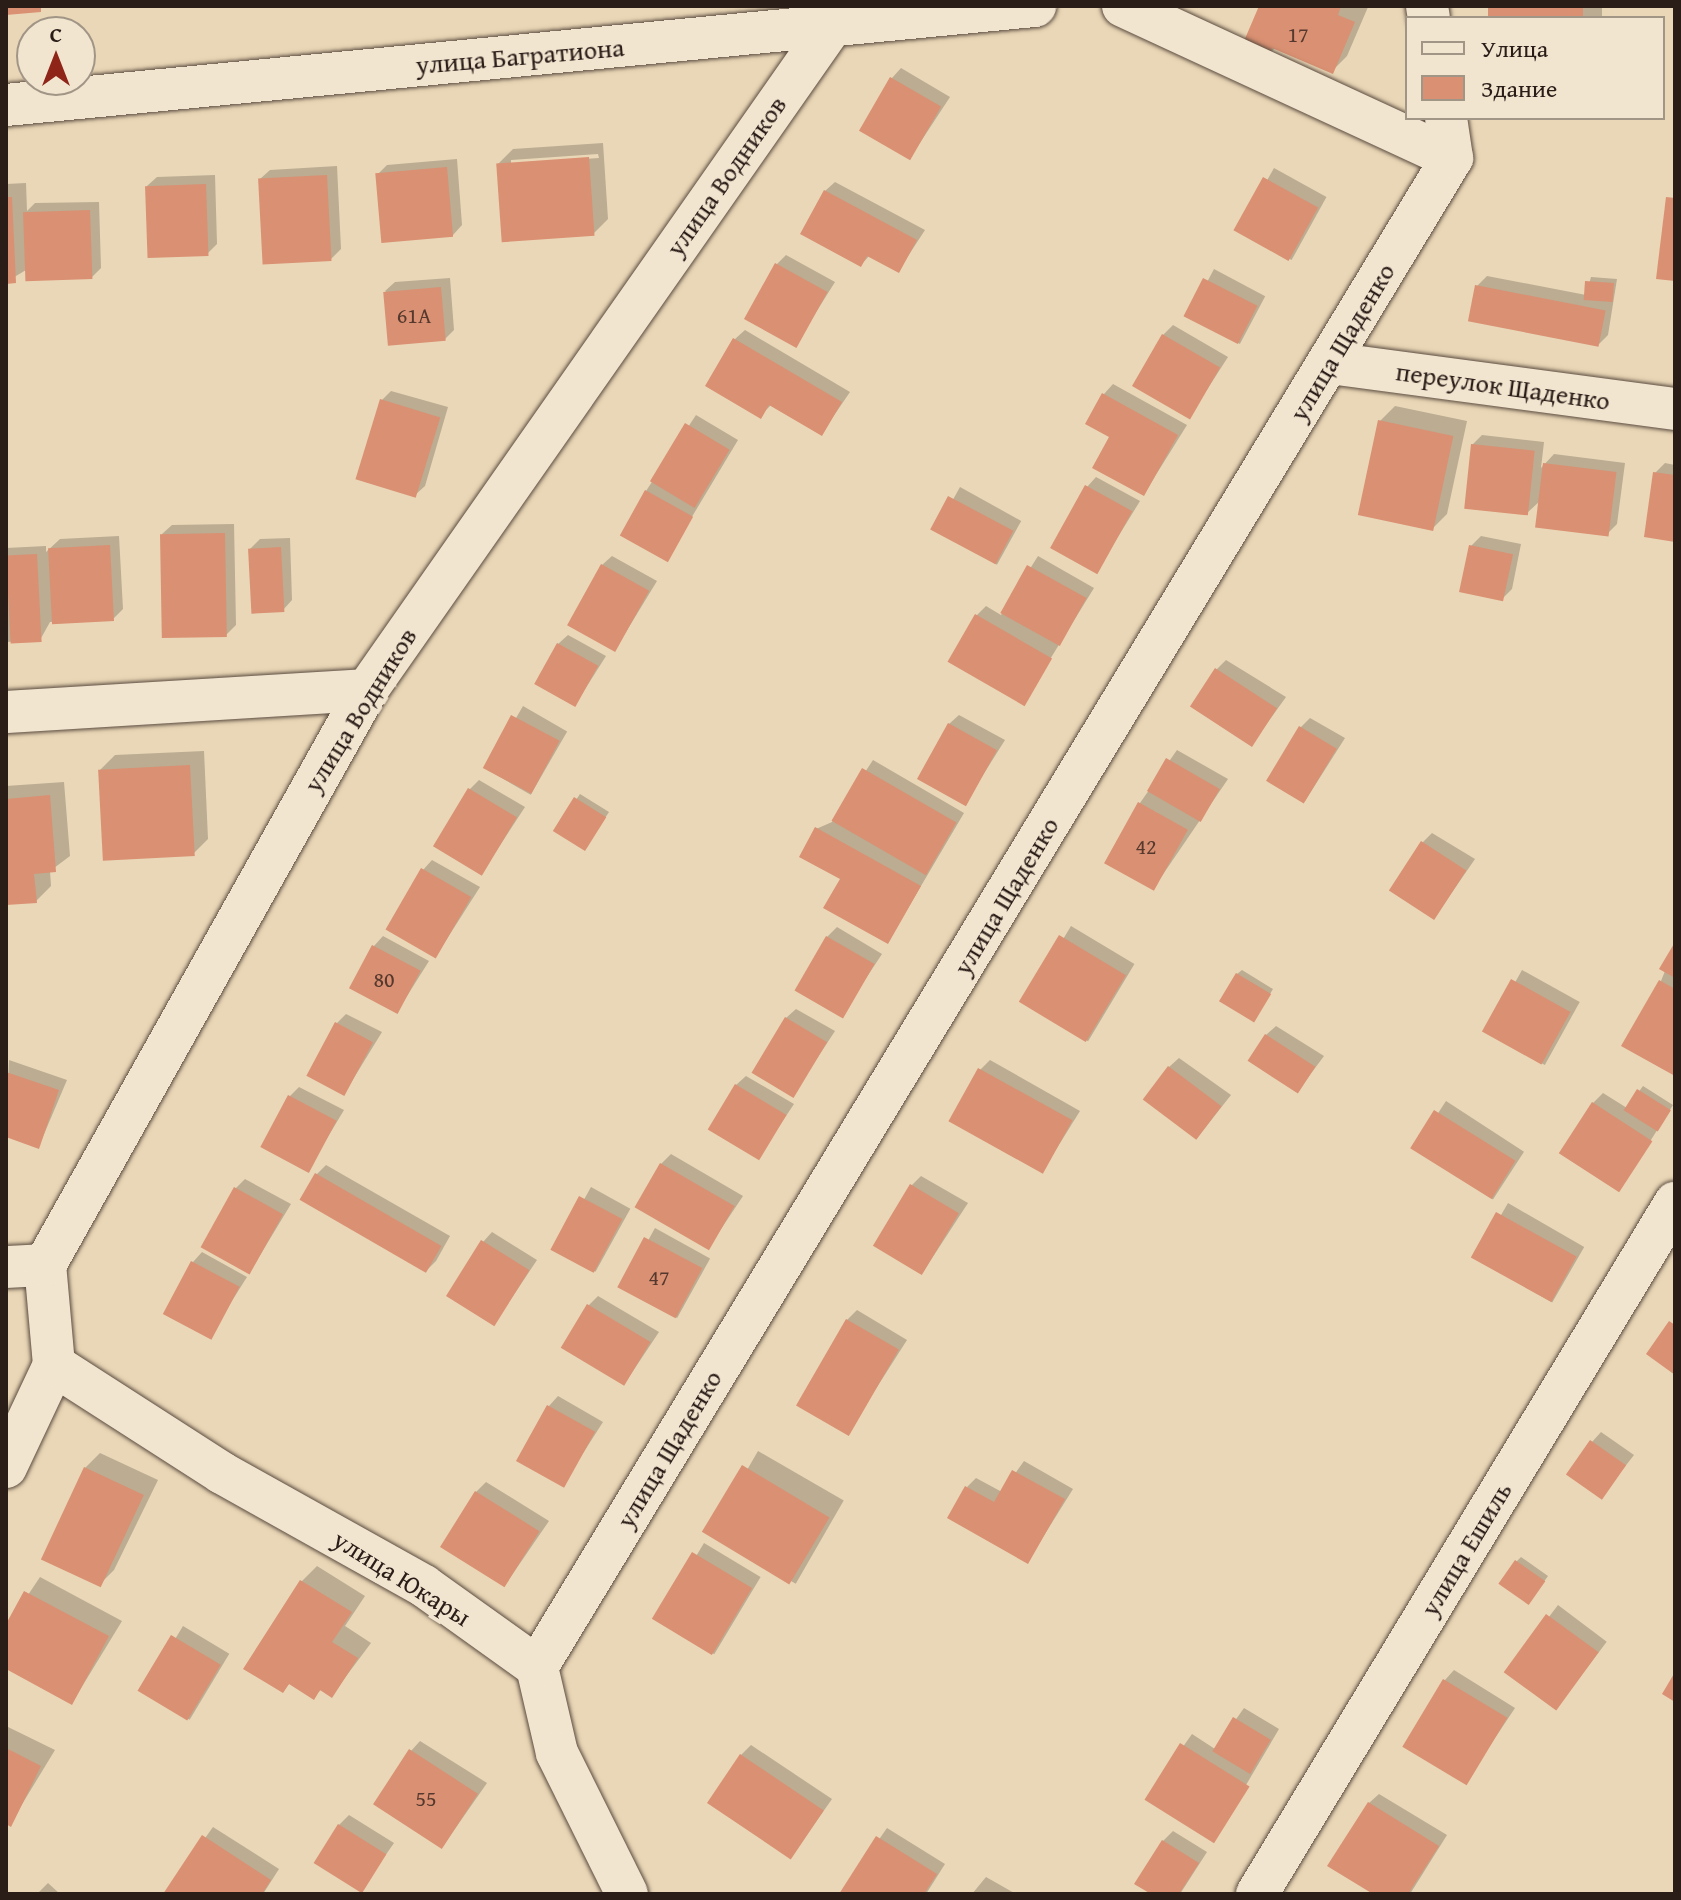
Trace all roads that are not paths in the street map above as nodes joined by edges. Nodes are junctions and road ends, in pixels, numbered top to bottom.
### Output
1 (1035, 6) edge
2 (1123, 6) edge
3 (830, 16) edge
4 (6, 105) edge
5 (1449, 138) edge
6 (1330, 363) junction
7 (1675, 409) edge
8 (367, 690) junction
9 (6, 712) edge
10 (1675, 1203) edge
11 (26, 1266) edge
12 (54, 1365) junction
13 (6, 1467) edge
14 (537, 1667) junction
15 (627, 1894) edge
16 (1257, 1894) edge

1 - 3 street, улица Багратиона
2 - 5 street
3 - 4 street, улица Багратиона
3 - 8 street, улица Водников
5 - 6 street, улица Щаденко
6 - 7 street, переулок Щаденко
6 - 14 street, улица Щаденко
8 - 9 street
8 - 11 street, улица Водников
10 - 16 street, улица Ешиль
11 - 12 street, улица Водников
12 - 13 street
12 - 14 street, улица Юкары
14 - 15 street

